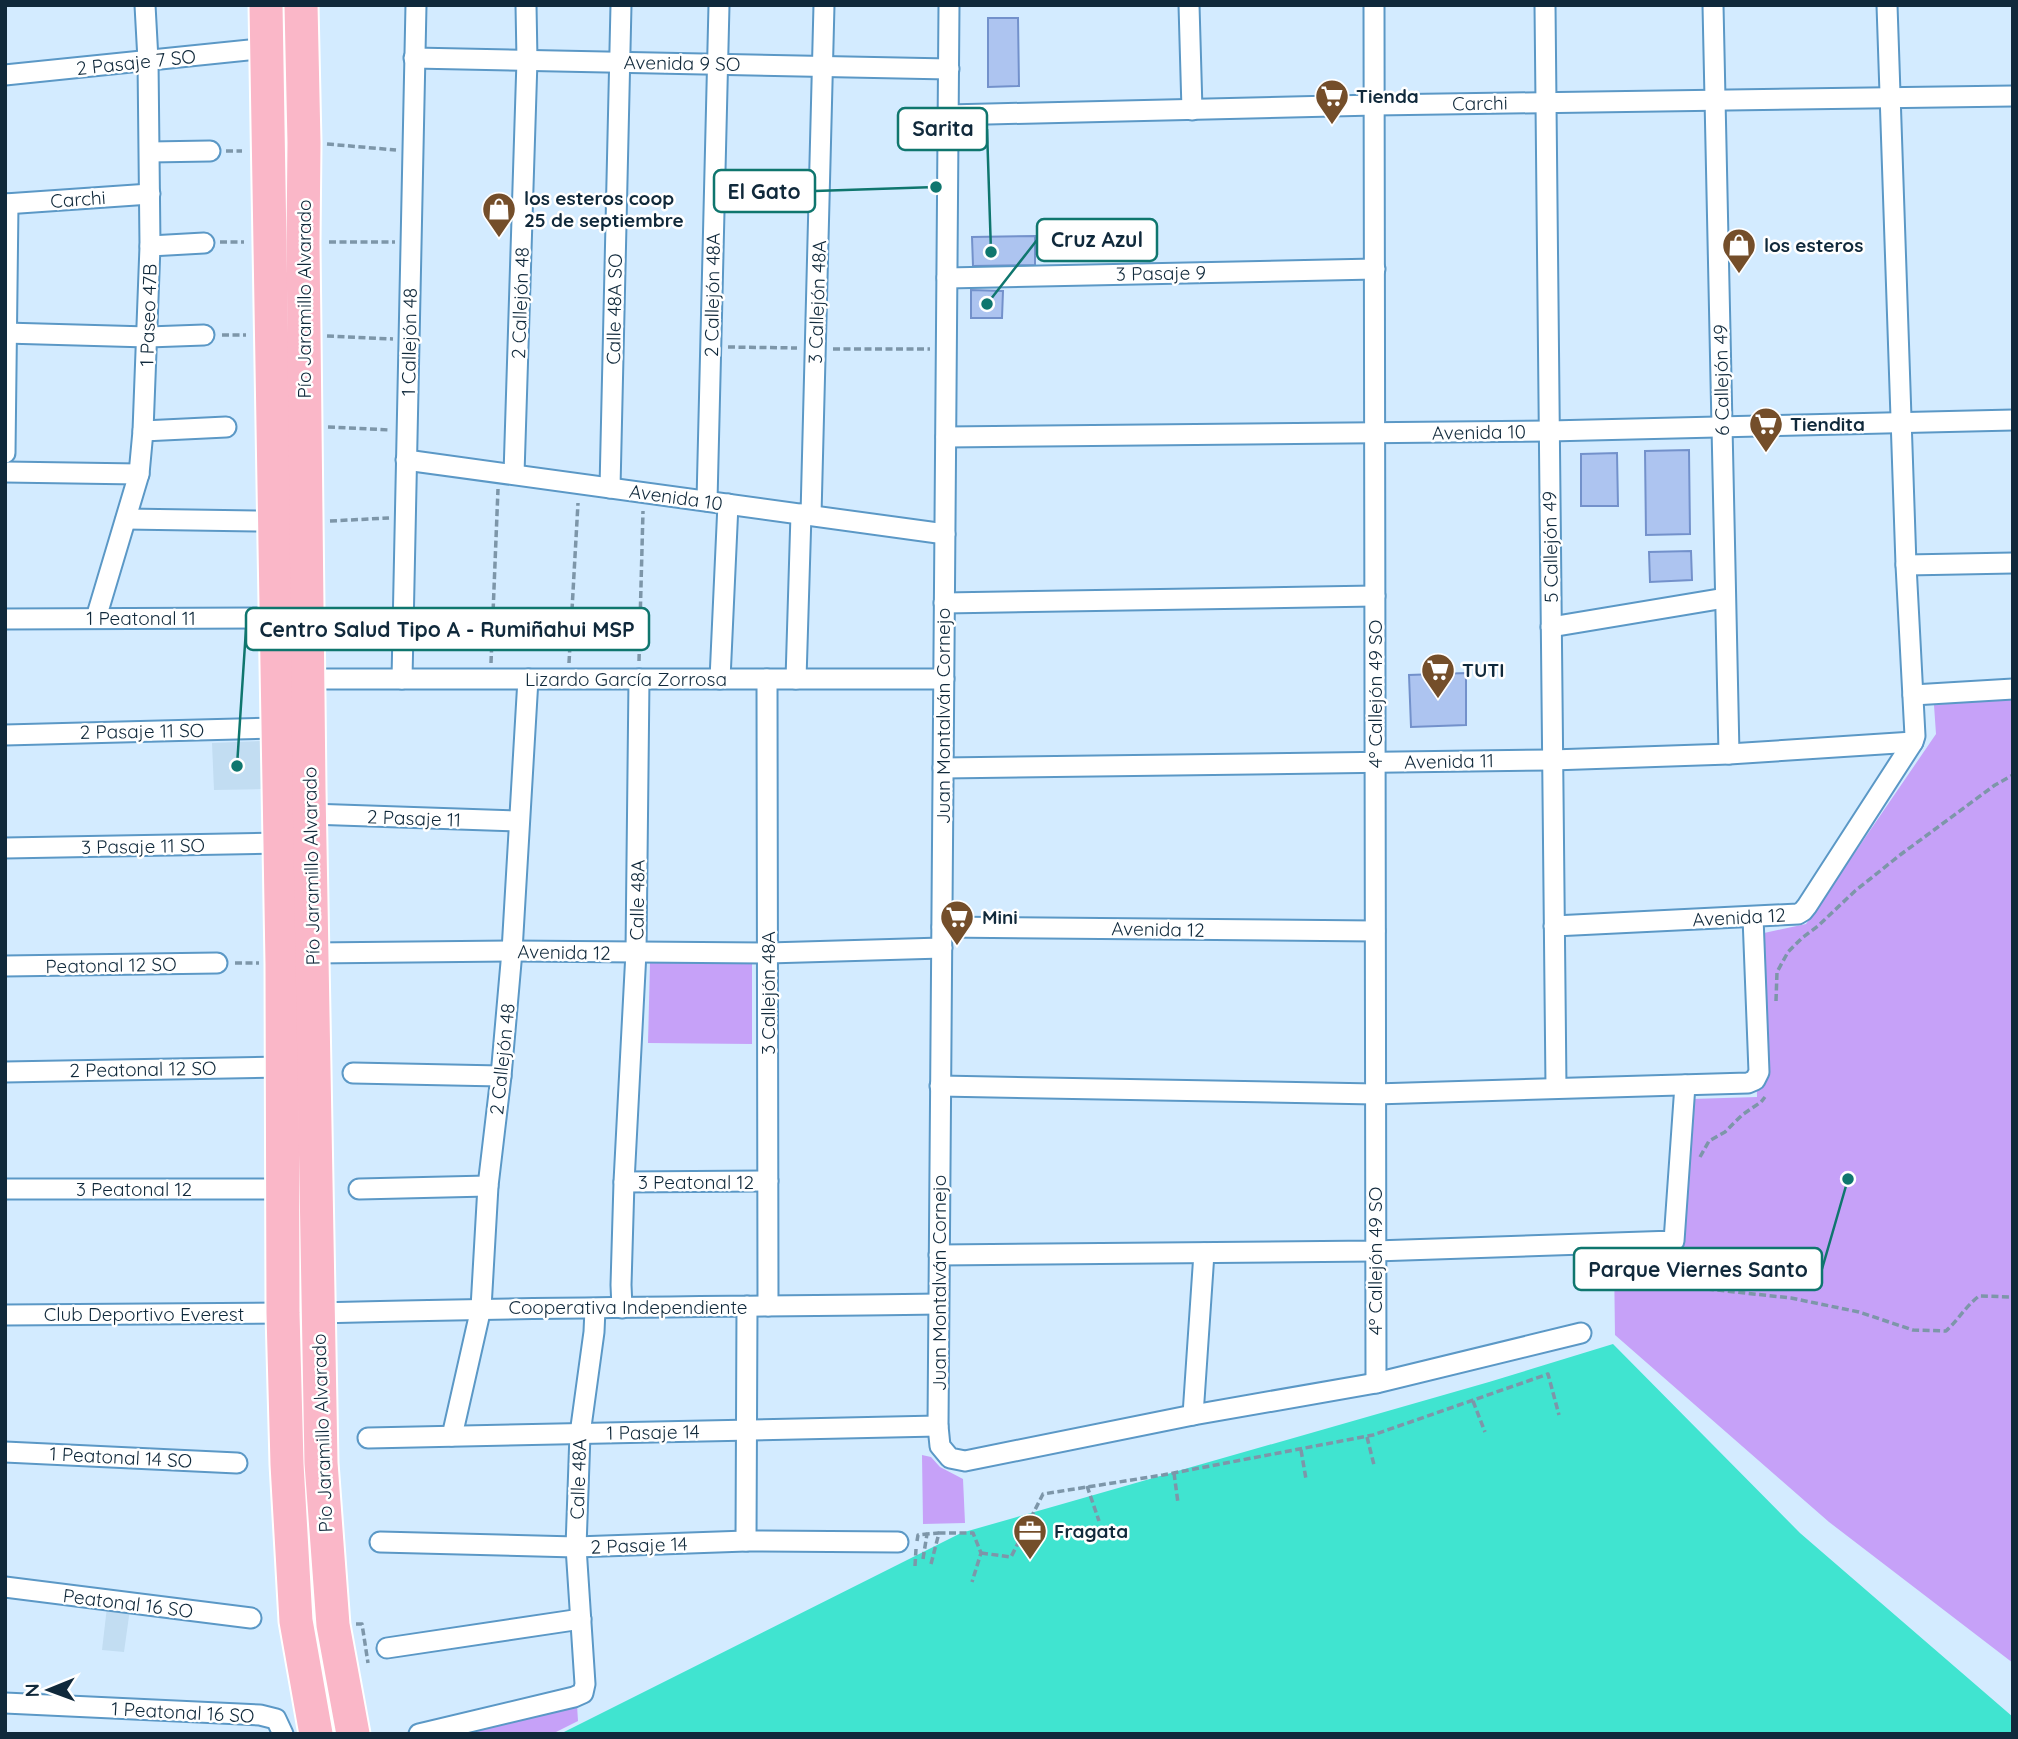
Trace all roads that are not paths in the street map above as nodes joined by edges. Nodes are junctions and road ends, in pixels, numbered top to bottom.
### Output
1 (145, 5) edge
2 (266, 5) edge
3 (301, 5) edge
4 (415, 5) edge
5 (526, 5) edge
6 (621, 5) edge
7 (719, 5) edge
8 (824, 5) edge
9 (949, 5) edge
10 (1189, 5) edge
11 (1374, 5) edge
12 (1545, 5) edge
13 (1713, 5) edge
14 (1887, 5) edge
15 (268, 48) junction
16 (414, 58) junction
17 (148, 60) junction
18 (527, 60) junction
19 (620, 62) junction
20 (718, 63) junction
21 (823, 65) junction
22 (948, 69) junction
23 (5, 75) edge
24 (2013, 96) edge
25 (1889, 97) junction
26 (1715, 100) junction
27 (1546, 102) junction
28 (1375, 104) junction
29 (1192, 110) junction
30 (948, 115) junction
31 (209, 151) road end
32 (150, 152) junction
33 (150, 194) junction
34 (7, 204) edge
35 (287, 242) junction
36 (204, 243) road end
37 (150, 246) junction
38 (1375, 269) junction
39 (947, 278) junction
40 (6, 333) edge
41 (204, 335) road end
42 (288, 335) junction
43 (148, 337) junction
44 (2013, 420) edge
45 (1902, 422) junction
46 (226, 427) dead end
47 (1722, 427) junction
48 (143, 431) junction
49 (1549, 431) junction
50 (1375, 433) junction
51 (946, 437) junction
52 (5, 441) edge
53 (5, 453) edge
54 (406, 460) junction
55 (5, 472) edge
56 (506, 473) junction
57 (139, 474) junction
58 (610, 488) junction
59 (707, 501) junction
60 (728, 504) junction
61 (806, 515) junction
62 (126, 519) junction
63 (256, 522) dead end
64 (945, 534) junction
65 (2013, 563) edge
66 (1906, 565) junction
67 (1375, 596) junction
68 (1726, 598) junction
69 (944, 603) junction
70 (96, 618) junction
71 (276, 618) junction
72 (5, 619) edge
73 (1551, 627) junction
74 (308, 679) junction
75 (402, 679) junction
76 (528, 679) junction
77 (639, 679) junction
78 (720, 679) junction
79 (768, 679) junction
80 (796, 679) junction
81 (944, 679) junction
82 (2013, 689) edge
83 (1913, 695) junction
84 (278, 728) junction
85 (5, 735) edge
86 (1913, 742) junction
87 (1729, 754) junction
88 (1552, 760) junction
89 (1375, 763) junction
90 (943, 768) junction
91 (310, 814) junction
92 (519, 821) junction
93 (280, 843) junction
94 (5, 848) edge
95 (1753, 917) junction
96 (1554, 926) junction
97 (942, 927) junction
98 (1375, 931) junction
99 (942, 948) junction
100 (512, 951) junction
101 (636, 952) junction
102 (313, 953) junction
103 (768, 953) junction
104 (217, 963) road end
105 (5, 966) edge
106 (282, 1067) junction
107 (5, 1072) edge
108 (353, 1073) dead end
109 (501, 1076) junction
110 (1685, 1085) junction
111 (940, 1086) junction
112 (1556, 1088) junction
113 (1375, 1094) junction
114 (768, 1181) junction
115 (624, 1182) junction
116 (488, 1186) junction
117 (5, 1189) edge
118 (264, 1189) dead end
119 (359, 1189) dead end
120 (1375, 1251) junction
121 (1204, 1252) junction
122 (939, 1255) junction
123 (938, 1304) junction
124 (747, 1306) junction
125 (768, 1306) junction
126 (481, 1308) junction
127 (622, 1308) junction
128 (595, 1309) junction
129 (283, 1313) junction
130 (318, 1313) junction
131 (5, 1315) edge
132 (1581, 1333) dead end
133 (1376, 1383) junction
134 (1192, 1415) junction
135 (937, 1426) junction
136 (748, 1430) junction
137 (579, 1434) junction
138 (452, 1436) junction
139 (368, 1438) dead end
140 (5, 1452) edge
141 (237, 1463) dead end
142 (746, 1541) junction
143 (380, 1542) dead end
144 (898, 1542) dead end
145 (576, 1547) junction
146 (5, 1587) edge
147 (251, 1618) dead end
148 (581, 1619) junction
149 (387, 1648) dead end
150 (5, 1703) edge
151 (280, 1726) edge
152 (352, 1729) edge
153 (316, 1734) edge
154 (419, 1734) edge

1 - 17 street, 1 Paseo 47B
2 - 15 highway, Pío Jaramillo Alvarado
3 - 35 highway, Pío Jaramillo Alvarado
4 - 16 street, 1 Callejón 48
5 - 18 street, 2 Callejón 48
6 - 19 street, Calle 48A SO
7 - 20 street, 2 Callejón 48A
8 - 21 street, 3 Callejón 48A
9 - 22 street, Juan Montalván Cornejo
10 - 29 street
11 - 28 street, 4º Callejón 49 SO
12 - 27 street, 5 Callejón 49
13 - 26 street, 6 Callejón 49
14 - 25 street
15 - 17 street, 2 Pasaje 7 SO
15 - 35 highway, Pío Jaramillo Alvarado
16 - 18 street, Avenida 9 SO
16 - 54 street, 1 Callejón 48
17 - 23 street, 2 Pasaje 7 SO
17 - 32 street, 1 Paseo 47B
18 - 19 street, Avenida 9 SO
18 - 56 street, 2 Callejón 48
19 - 20 street, Avenida 9 SO
19 - 58 street, Calle 48A SO
20 - 21 street, Avenida 9 SO
20 - 59 street, 2 Callejón 48A
21 - 22 street, Avenida 9 SO
21 - 61 street, 3 Callejón 48A
22 - 30 street, Juan Montalván Cornejo
24 - 25 street, Carchi
25 - 26 street, Carchi
25 - 45 street
26 - 27 street, Carchi
26 - 47 street, 6 Callejón 49
27 - 28 street, Carchi
27 - 49 street, 5 Callejón 49
28 - 29 street, Carchi
28 - 38 street, 4º Callejón 49 SO
29 - 30 street, Carchi
30 - 39 street, Juan Montalván Cornejo
31 - 32 street
32 - 33 street, 1 Paseo 47B
33 - 34 street, Carchi
33 - 37 street, 1 Paseo 47B
34 - 40 street
35 - 42 highway, Pío Jaramillo Alvarado
36 - 37 street
37 - 43 street, 1 Paseo 47B
38 - 39 street, 3 Pasaje 9
38 - 50 street, 4º Callejón 49 SO
39 - 51 street, Juan Montalván Cornejo
40 - 43 street
40 - 52 street
41 - 43 street
42 - 71 highway, Pío Jaramillo Alvarado
42 - 74 highway, Pío Jaramillo Alvarado
43 - 48 street, 1 Paseo 47B
44 - 45 street, Avenida 10
45 - 47 street, Avenida 10
45 - 66 street
46 - 48 street
47 - 49 street, Avenida 10
47 - 68 street, 6 Callejón 49
48 - 57 street, 1 Paseo 47B
49 - 50 street, Avenida 10
49 - 73 street, 5 Callejón 49
50 - 51 street, Avenida 10
50 - 67 street, 4º Callejón 49 SO
51 - 64 street, Juan Montalván Cornejo
52 - 53 street
54 - 56 street, Avenida 10
54 - 75 street, 1 Callejón 48
55 - 57 street
56 - 58 street, Avenida 10
57 - 62 street, 1 Paseo 47B
58 - 59 street, Avenida 10
59 - 60 street, Avenida 10
60 - 61 street, Avenida 10
60 - 78 street
61 - 64 street, Avenida 10
61 - 80 street, 3 Callejón 48A
62 - 63 street
62 - 70 street, 1 Paseo 47B
64 - 69 street, Juan Montalván Cornejo
65 - 66 street
66 - 83 street
67 - 69 street
67 - 89 street, 4º Callejón 49 SO
68 - 73 street
68 - 87 street, 6 Callejón 49
69 - 81 street, Juan Montalván Cornejo
70 - 71 street, 1 Peatonal 11
70 - 72 street, 1 Peatonal 11
71 - 84 highway, Pío Jaramillo Alvarado
73 - 88 street, 5 Callejón 49
74 - 75 street, Lizardo García Zorrosa
74 - 91 highway, Pío Jaramillo Alvarado
75 - 76 street, Lizardo García Zorrosa
76 - 77 street, Lizardo García Zorrosa
76 - 92 street, 2 Callejón 48
77 - 78 street, Lizardo García Zorrosa
77 - 101 street, Calle 48A
78 - 79 street, Lizardo García Zorrosa
79 - 80 street, Lizardo García Zorrosa
79 - 103 street, 3 Callejón 48A
80 - 81 street, Lizardo García Zorrosa
81 - 90 street, Juan Montalván Cornejo
82 - 83 street
83 - 86 street
84 - 85 street, 2 Pasaje 11 SO
84 - 93 highway, Pío Jaramillo Alvarado
86 - 87 street, Avenida 11
86 - 95 street, Avenida 12
87 - 88 street, Avenida 11
88 - 89 street, Avenida 11
88 - 96 street, 5 Callejón 49
89 - 90 street, Avenida 11
89 - 98 street, 4º Callejón 49 SO
90 - 97 street, Juan Montalván Cornejo
91 - 92 street, 2 Pasaje 11
91 - 102 highway, Pío Jaramillo Alvarado
92 - 100 street, 2 Callejón 48
93 - 94 street, 3 Pasaje 11 SO
93 - 106 highway, Pío Jaramillo Alvarado
95 - 96 street, Avenida 12
95 - 110 street
96 - 112 street, 5 Callejón 49
97 - 98 street, Avenida 12
97 - 99 street, Juan Montalván Cornejo
98 - 113 street, 4º Callejón 49 SO
99 - 103 street, Avenida 12
99 - 111 street, Juan Montalván Cornejo
100 - 101 street, Avenida 12
100 - 102 street, Avenida 12
100 - 109 street, 2 Callejón 48
101 - 103 street, Avenida 12
101 - 115 street, Calle 48A
102 - 130 highway, Pío Jaramillo Alvarado
103 - 114 street, 3 Callejón 48A
104 - 105 street, Peatonal 12 SO
106 - 107 street, 2 Peatonal 12 SO
106 - 129 highway, Pío Jaramillo Alvarado
108 - 109 street
109 - 116 street, 2 Callejón 48
110 - 112 street
110 - 120 street
111 - 113 street
111 - 122 street, Juan Montalván Cornejo
112 - 113 street
113 - 120 street, 4º Callejón 49 SO
114 - 115 street, 3 Peatonal 12
114 - 125 street, 3 Callejón 48A
115 - 127 street, Calle 48A
116 - 119 street
116 - 126 street, 2 Callejón 48
117 - 118 street, 3 Peatonal 12
120 - 121 street
120 - 133 street, 4º Callejón 49 SO
121 - 122 street
121 - 134 street
122 - 123 street, Juan Montalván Cornejo
123 - 125 street, Cooperativa Independiente
123 - 135 street, Juan Montalván Cornejo
124 - 125 street, Cooperativa Independiente
124 - 127 street, Cooperativa Independiente
124 - 136 street
126 - 128 street, Cooperativa Independiente
126 - 130 street, Cooperativa Independiente
126 - 138 street, 2 Callejón 48
127 - 128 street, Cooperativa Independiente
128 - 137 street, Calle 48A
129 - 131 street, Club Deportivo Everest
129 - 153 highway, Pío Jaramillo Alvarado
130 - 152 highway, Pío Jaramillo Alvarado
132 - 133 street
133 - 134 street
134 - 135 street
135 - 136 street, 1 Pasaje 14
136 - 137 street, 1 Pasaje 14
136 - 142 street
137 - 138 street, 1 Pasaje 14
137 - 145 street, Calle 48A
138 - 139 street, 1 Pasaje 14
140 - 141 street, 1 Peatonal 14 SO
142 - 144 street, 2 Pasaje 14
142 - 145 street, 2 Pasaje 14
143 - 145 street, 2 Pasaje 14
145 - 148 street, Calle 48A
146 - 147 street, Peatonal 16 SO
148 - 149 street
148 - 154 street, Calle 48A
150 - 151 street, 1 Peatonal 16 SO

